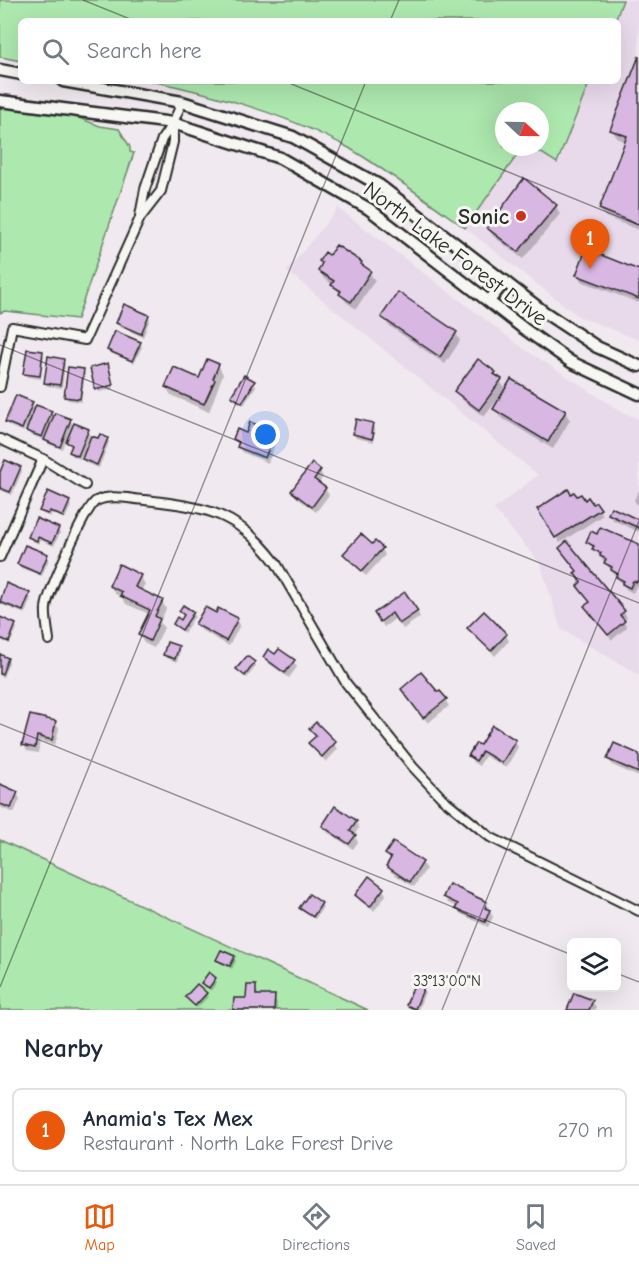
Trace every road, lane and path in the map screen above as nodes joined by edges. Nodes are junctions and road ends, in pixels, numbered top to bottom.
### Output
1 (0, 70) edge
2 (18, 73) edge
3 (80, 84) edge
4 (0, 101) edge
5 (182, 102) junction
6 (173, 123) junction
7 (140, 218) junction
8 (505, 281) junction
9 (489, 301) junction
10 (639, 366) edge
11 (0, 387) edge
12 (639, 394) edge
13 (0, 439) edge
14 (43, 459) junction
15 (85, 485) dead end
16 (0, 557) edge
17 (49, 640) dead end
18 (639, 911) edge

1 - 2 main road
3 - 5 main road, North Lake Forest Drive
4 - 6 main road, North Lake Forest Drive
5 - 6 street
5 - 8 main road, North Lake Forest Drive
6 - 7 street
6 - 7 street
6 - 9 main road, North Lake Forest Drive
7 - 11 street
8 - 9 main road
8 - 10 main road, North Lake Forest Drive
9 - 12 main road, North Lake Forest Drive
13 - 14 street
14 - 15 street
14 - 16 street
17 - 18 street

